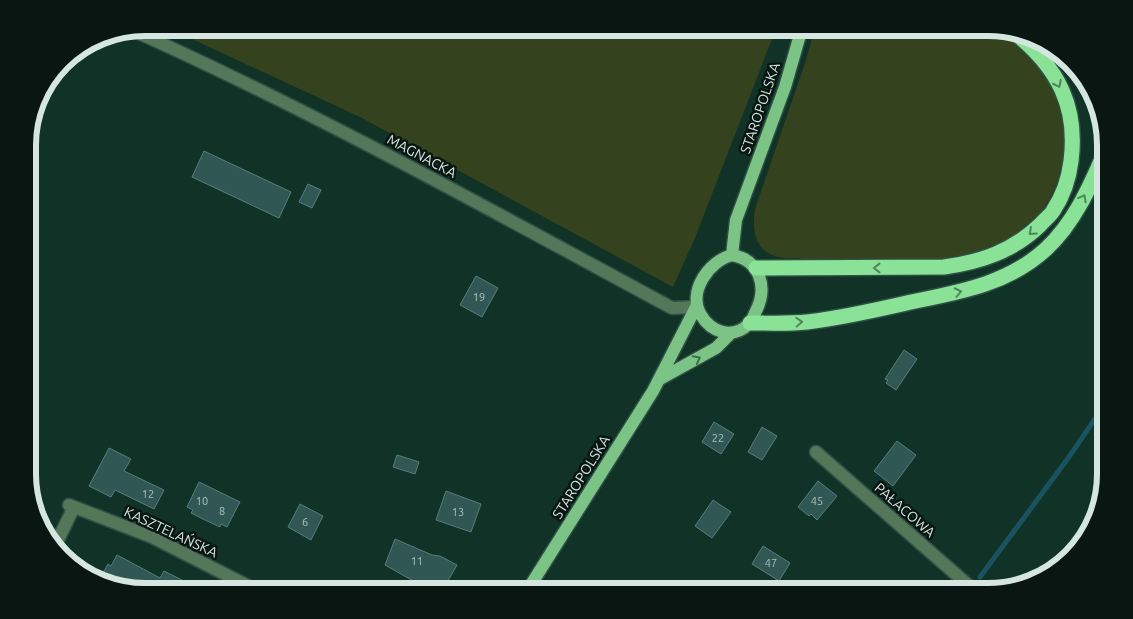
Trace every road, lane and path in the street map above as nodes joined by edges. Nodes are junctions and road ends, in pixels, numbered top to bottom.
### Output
1 (145, 36) edge
2 (800, 36) edge
3 (1027, 44) edge
4 (1097, 170) edge
5 (732, 255) junction
6 (756, 268) junction
7 (696, 307) junction
8 (750, 324) junction
9 (730, 334) junction
10 (660, 379) junction
11 (816, 452) dead end
12 (58, 539) edge
13 (241, 583) edge
14 (532, 583) edge
15 (966, 583) edge

1 - 7 street, MAGNACKA
2 - 5 main road, STAROPOLSKA
3 -> 6 highway
8 -> 4 highway
5 - 6 main road
5 - 7 main road
6 - 8 main road
7 - 9 main road
7 - 10 main road, STAROPOLSKA
8 - 9 main road
10 -> 9 main road, STAROPOLSKA
10 - 14 main road, STAROPOLSKA
11 - 15 street, PAŁACOWA
12 - 13 street, KASZTELAŃSKA

